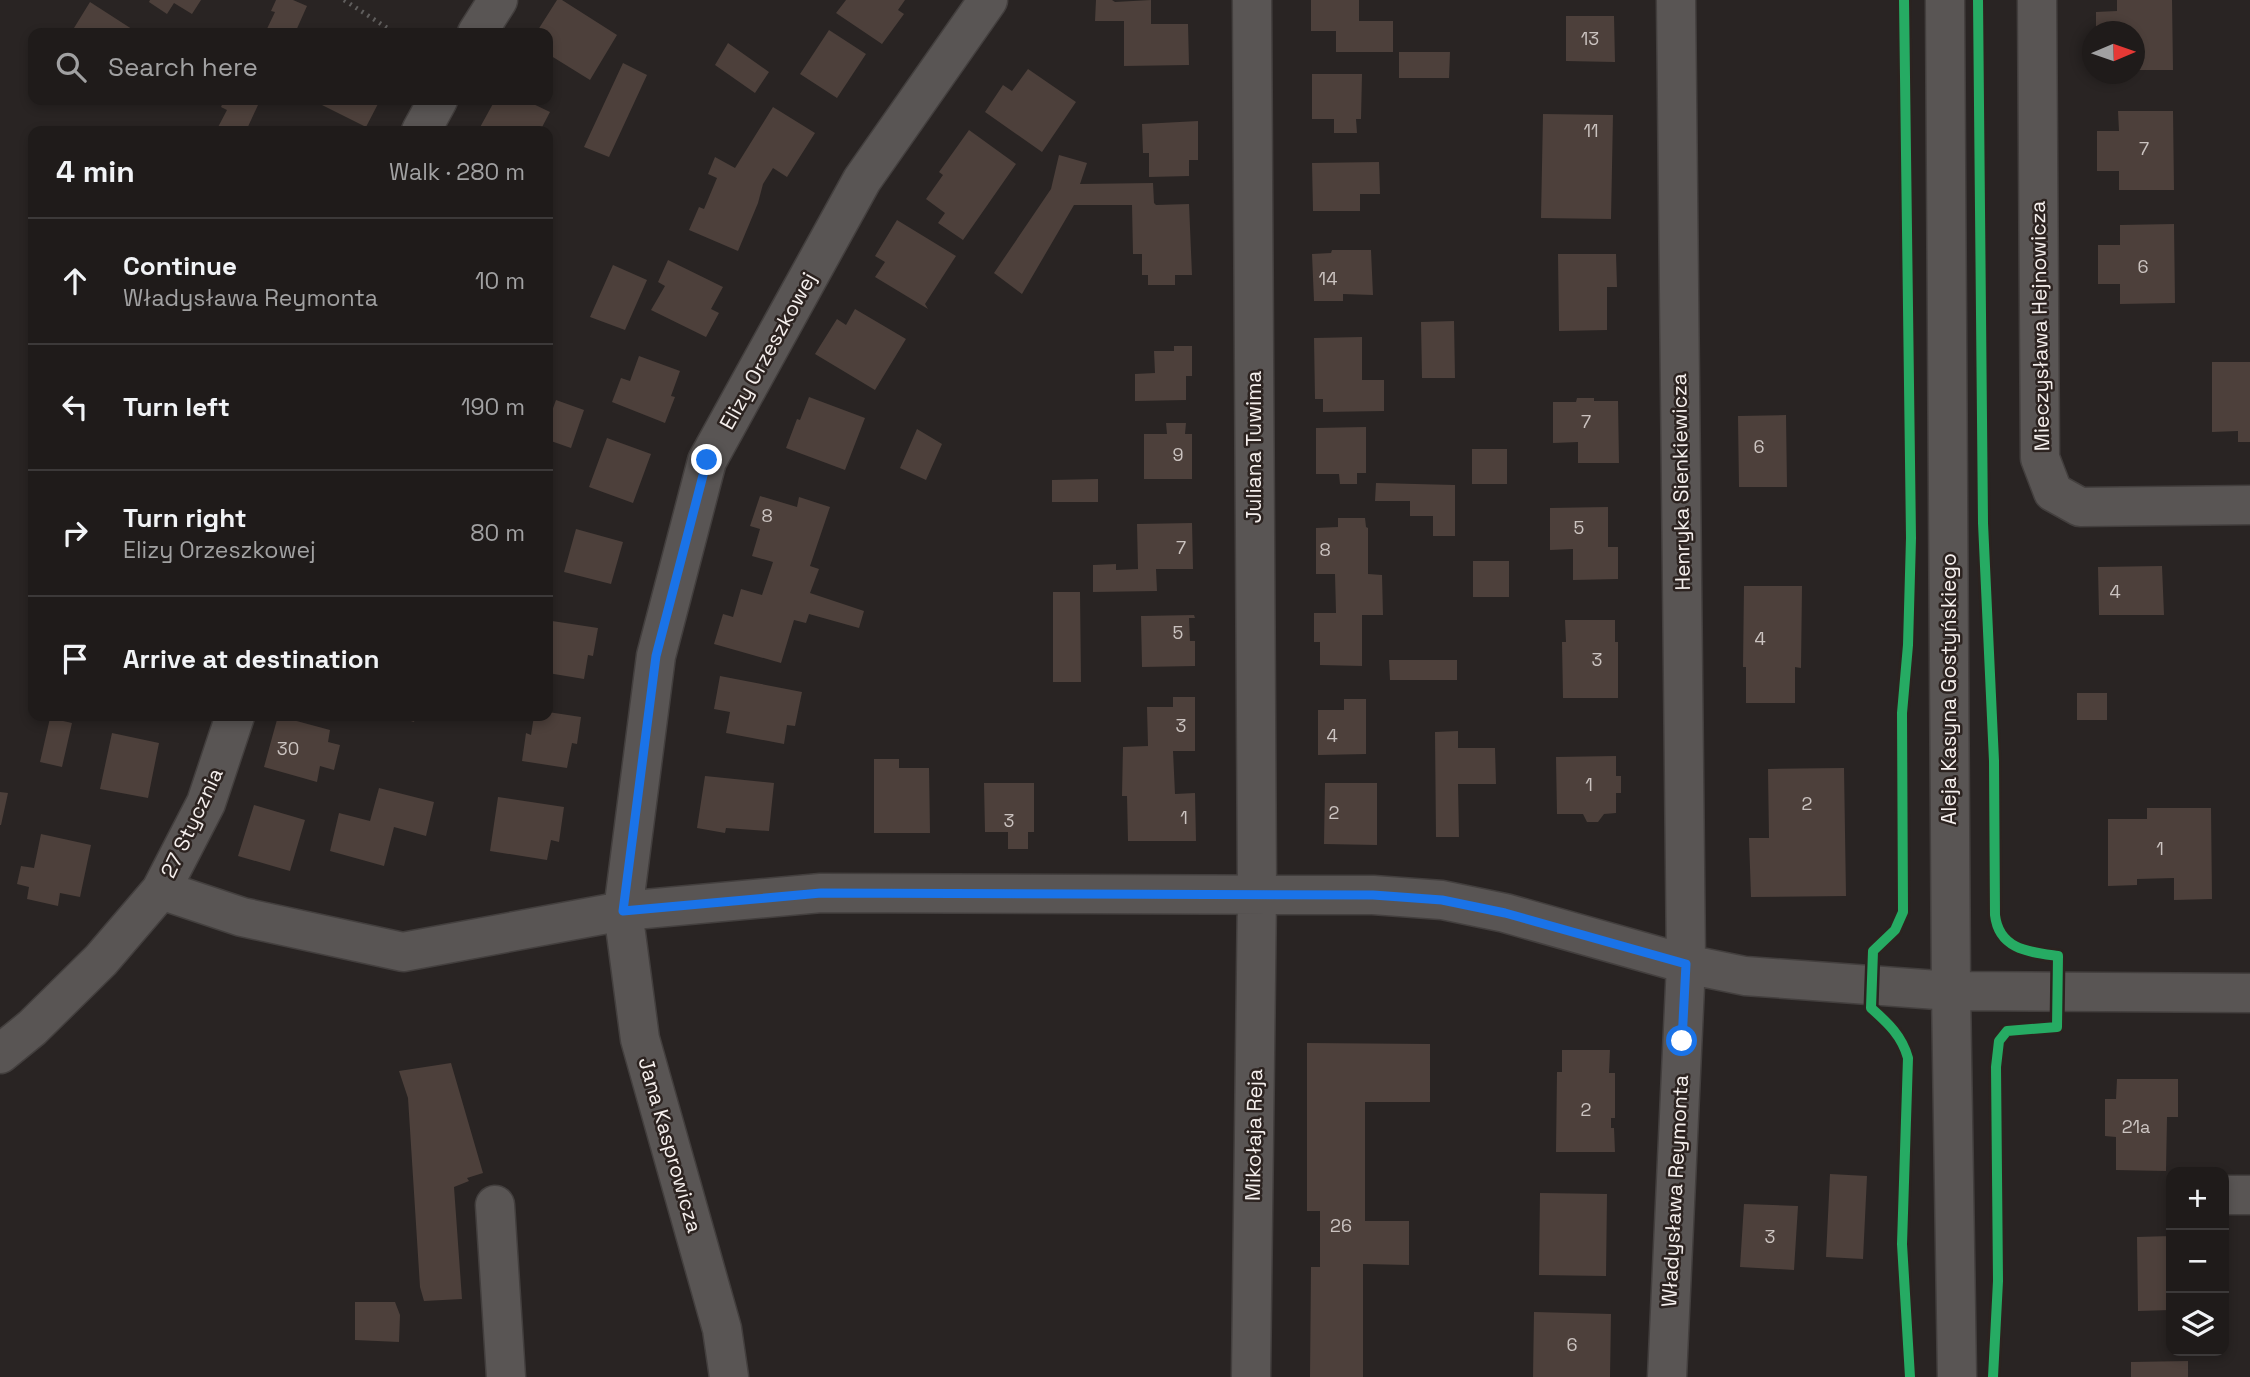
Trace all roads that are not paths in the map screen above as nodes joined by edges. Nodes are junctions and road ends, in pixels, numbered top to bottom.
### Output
1 (498, 0) edge
2 (988, 0) edge
3 (1252, 0) edge
4 (1676, 0) edge
5 (1945, 0) edge
6 (2037, 0) edge
7 (480, 28) edge
8 (435, 105) edge
9 (424, 126) edge
10 (2250, 505) edge
11 (233, 721) edge
12 (161, 890) junction
13 (1257, 893) junction
14 (623, 911) junction
15 (1686, 964) junction
16 (1951, 991) junction
17 (2250, 993) edge
18 (0, 1054) edge
19 (495, 1205) dead end
20 (506, 1377) edge
21 (729, 1377) edge
22 (1251, 1377) edge
23 (1667, 1377) edge
24 (1957, 1377) edge

1 - 7 street
2 - 14 street, Elizy Orzeszkowej
3 - 13 street, Juliana Tuwima
4 - 15 street, Henryka Sienkiewicza
5 - 16 street, Aleja Kasyna Gostyńskiego
6 - 10 street, Mieczysława Hejnowicza
8 - 9 street
11 - 12 street, 27 Stycznia
12 - 14 street
12 - 18 street, 27 Stycznia
13 - 14 street
13 - 15 street
13 - 22 street, Mikołaja Reja
14 - 21 street, Jana Kasprowicza
15 - 16 street
15 - 23 street, Władysława Reymonta
16 - 17 street
16 - 24 street, Aleja Kasyna Gostyńskiego
19 - 20 street

